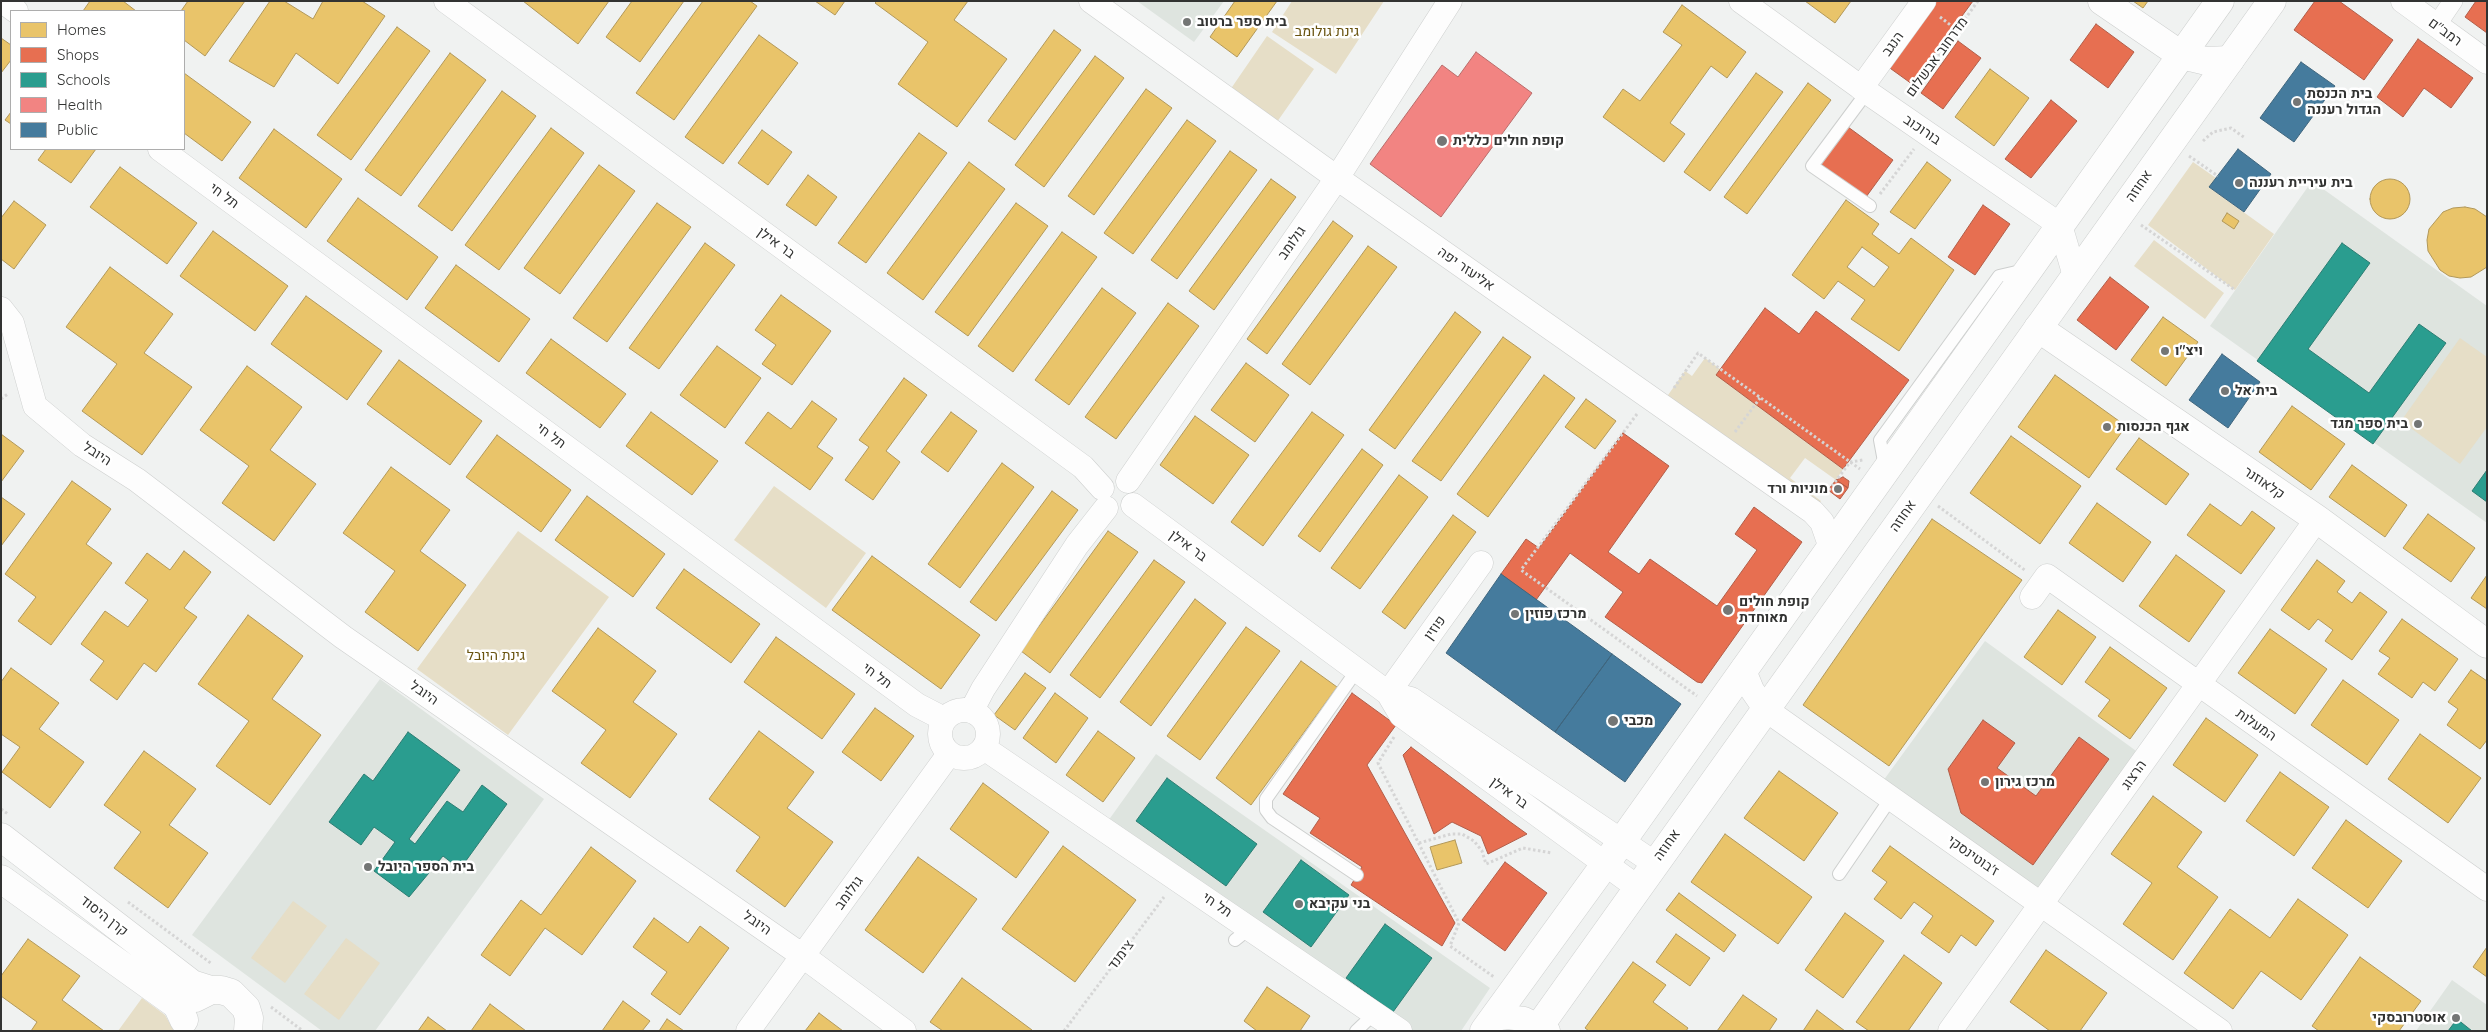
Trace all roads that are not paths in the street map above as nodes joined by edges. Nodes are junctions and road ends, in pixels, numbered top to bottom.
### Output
1 (2, 1) edge
2 (446, 1) edge
3 (1091, 1) edge
4 (1450, 1) edge
5 (1741, 1) edge
6 (1924, 1) edge
7 (2102, 1) edge
8 (2220, 1) edge
9 (2272, 1) edge
10 (2403, 1) edge
11 (2453, 1) edge
12 (15, 10) edge
13 (2436, 26) junction
14 (2230, 60) junction
15 (2487, 62) edge
16 (2174, 64) junction
17 (1864, 90) junction
18 (161, 150) edge
19 (1337, 178) junction
20 (1870, 206) road end
21 (2060, 225) junction
22 (2075, 276) junction
23 (1, 309) edge
24 (2038, 328) junction
25 (1128, 482) junction
26 (1104, 498) junction
27 (1133, 505) junction
28 (2317, 519) junction
29 (1830, 545) junction
30 (1481, 563) dead end
31 (2032, 597) dead end
32 (2487, 644) edge
33 (1743, 668) junction
34 (1357, 670) junction
35 (2199, 685) junction
36 (1388, 693) junction
37 (1765, 709) junction
38 (972, 710) junction
39 (944, 718) junction
40 (984, 748) junction
41 (949, 754) junction
42 (1891, 798) junction
43 (5, 826) edge
44 (1622, 841) junction
45 (1606, 863) junction
46 (1654, 863) junction
47 (1839, 874) dead end
48 (1357, 875) dead end
49 (1, 879) edge
50 (1637, 887) junction
51 (2487, 889) edge
52 (2041, 904) junction
53 (803, 956) junction
54 (213, 978) junction
55 (1374, 1014) junction
56 (255, 1020) edge
57 (184, 1025) edge
58 (1488, 1025) edge
59 (1541, 1029) edge
60 (748, 1031) edge
61 (904, 1031) edge
62 (1356, 1031) edge
63 (1400, 1031) edge
64 (1950, 1031) edge
65 (2220, 1031) edge

1 - 12 street
2 - 26 street, בר אילן
3 - 19 street, אליעזר יפה
4 - 19 street, גולומב
5 - 17 street, בורוכוב
6 - 17 street, הנגב
7 - 16 main road
8 - 16 main road
9 - 14 main road, אחוזה
10 - 13 street, רמב"ם
11 - 13 street
13 - 15 street, רמב"ם
14 - 16 main road
14 - 22 main road, אחוזה
16 - 21 main road
17 - 20 lane
17 - 21 street, בורוכוב
18 - 39 street, תל חי
19 - 25 street, גולומב
19 - 29 street, אליעזר יפה
21 - 22 street
21 - 29 main road
22 - 24 main road, אחוזה
23 - 53 street, היובל
24 - 28 main road, קלאוזנר
24 - 37 main road, אחוזה
25 - 26 street
25 - 27 street
26 - 27 street
26 - 38 street
27 - 34 street, בר אילן
28 - 32 main road, קלאוזנר
28 - 35 street, הרצוג
29 - 33 main road
30 - 36 street, פוזין
31 - 35 street, המעלות
33 - 37 street, ז'בוטינסקי
33 - 44 main road
34 - 36 street, בר אילן
34 - 48 lane
35 - 51 street, המעלות
35 - 52 street, הרצוג
36 - 44 street, בר אילן
36 - 45 street, בר אילן
37 - 42 street, ז'בוטינסקי
37 - 46 main road, אחוזה
38 - 39 street
38 - 40 street
39 - 41 street
40 - 41 street
40 - 55 street, תל חי
41 - 53 street, גולומב
42 - 47 lane
42 - 52 street, ז'בוטינסקי
43 - 54 main road, קרן היסוד
44 - 45 main road
44 - 46 street, בר אילן
45 - 50 street, בר אילן
45 - 58 main road
46 - 50 main road, אחוזה
49 - 57 main road, קרן היסוד
50 - 59 main road, אחוזה
52 - 64 street, הרצוג
52 - 65 street, ז'בוטינסקי
53 - 60 street, גולומב
53 - 61 street, היובל
54 - 56 main road, קרן היסוד
54 - 57 main road
55 - 62 lane
55 - 63 street, תל חי
58 - 59 street

